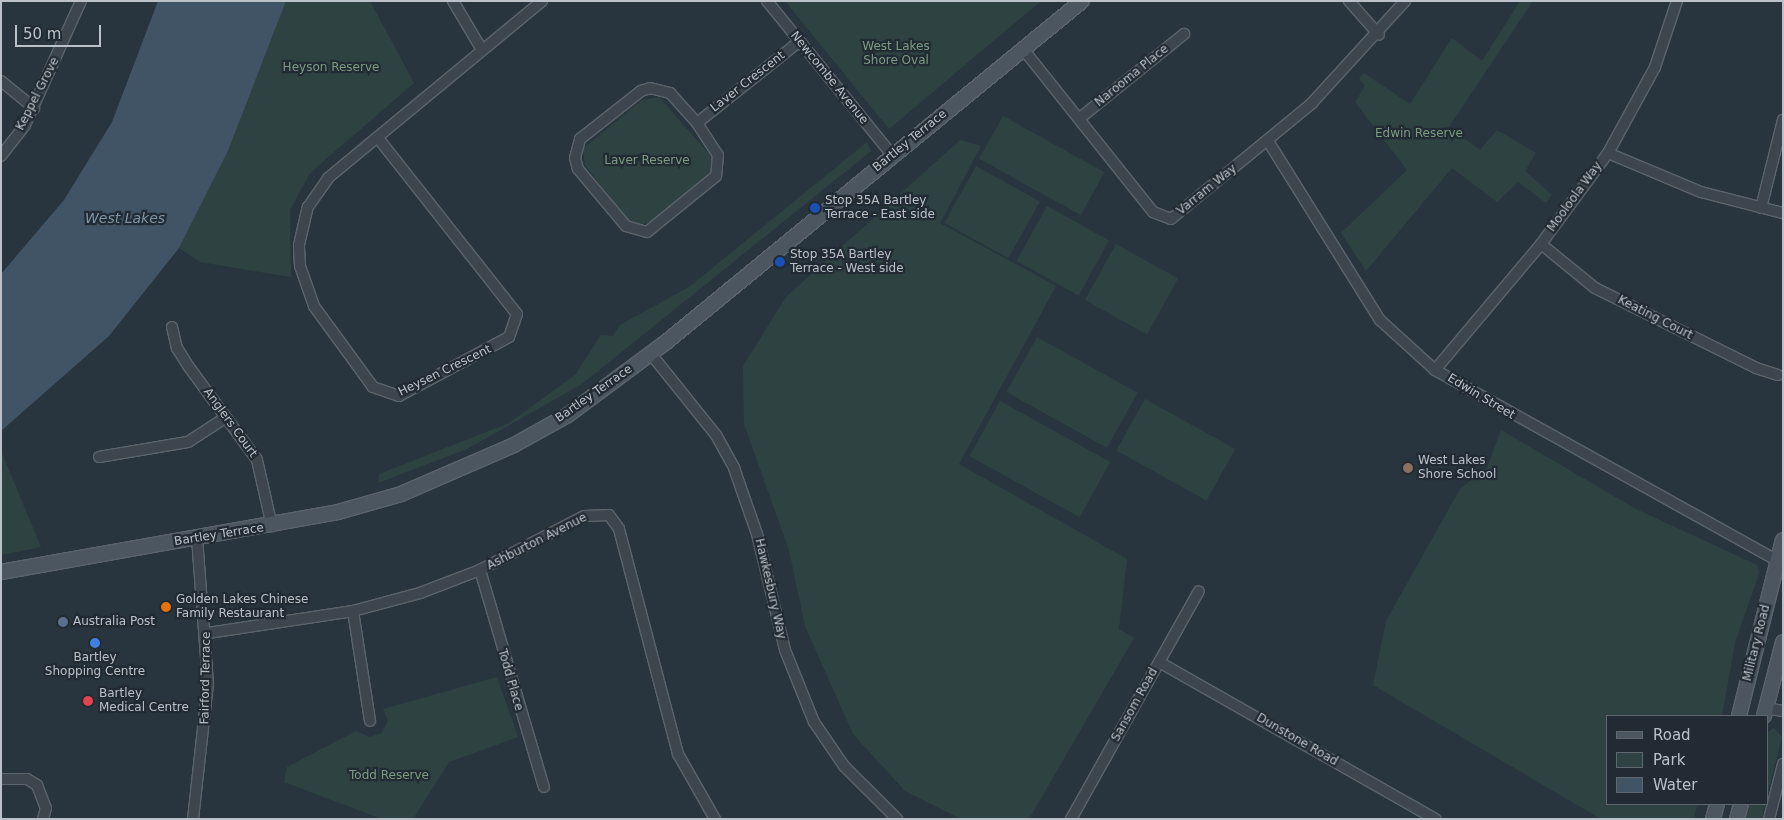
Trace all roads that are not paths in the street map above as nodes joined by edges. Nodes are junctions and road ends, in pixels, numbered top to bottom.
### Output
1 (81, 1) edge
2 (453, 1) edge
3 (542, 1) edge
4 (767, 1) edge
5 (1082, 1) edge
6 (1350, 1) edge
7 (1405, 1) edge
8 (1677, 1) edge
9 (1184, 34) dead end
10 (1378, 35) junction
11 (799, 42) junction
12 (1023, 48) junction
13 (482, 50) junction
14 (1, 81) edge
15 (34, 108) junction
16 (1080, 118) junction
17 (1783, 120) edge
18 (697, 123) junction
19 (378, 138) junction
20 (1268, 141) junction
21 (1608, 152) junction
22 (892, 155) junction
23 (1, 156) edge
24 (1761, 208) junction
25 (1783, 213) edge
26 (1541, 244) junction
27 (172, 327) dead end
28 (651, 354) junction
29 (1435, 370) junction
30 (1778, 375) dead end
31 (225, 418) junction
32 (99, 456) dead end
33 (272, 526) junction
34 (197, 537) junction
35 (1783, 540) edge
36 (1778, 562) junction
37 (480, 570) junction
38 (1, 572) edge
39 (1198, 591) dead end
40 (354, 612) junction
41 (208, 633) junction
42 (1783, 642) edge
43 (1159, 662) junction
44 (1783, 711) edge
45 (1765, 712) edge
46 (1739, 715) edge
47 (370, 721) dead end
48 (1783, 764) edge
49 (1, 779) edge
50 (544, 788) dead end
51 (1779, 793) edge
52 (1717, 805) edge
53 (1741, 805) edge
54 (43, 819) edge
55 (193, 819) edge
56 (715, 819) edge
57 (897, 819) edge
58 (1071, 819) edge
59 (1434, 819) edge
60 (1713, 819) edge
61 (1738, 819) edge
62 (1769, 819) edge

1 - 15 street, Keppel Grove
2 - 13 street
3 - 13 street, Heysen Crescent
4 - 11 street, Newcombe Avenue
5 - 12 street, Bartley Terrace
6 - 10 street
7 - 10 street, Varram Way
8 - 21 street, Mooloola Way
9 - 16 street, Narooma Place
10 - 20 street, Varram Way
11 - 18 street, Laver Crescent
11 - 22 street, Newcombe Avenue
12 - 16 street, Varram Way
12 - 22 street, Bartley Terrace
13 - 19 street, Heysen Crescent
14 - 15 street
15 - 23 street, Keppel Grove
16 - 20 street, Varram Way
17 - 24 street
18 - 18 street
19 - 19 street, Heysen Crescent
20 - 29 street, Edwin Street
21 - 24 street
21 - 26 street, Mooloola Way
22 - 28 street, Bartley Terrace
24 - 25 street
26 - 29 street, Mooloola Way
26 - 30 street, Keating Court
27 - 31 street, Anglers Court
28 - 33 street, Bartley Terrace
28 - 57 street, Hawkesbury Way
29 - 36 street, Edwin Street
31 - 32 street
31 - 33 street, Anglers Court
33 - 34 street, Bartley Terrace
34 - 38 street, Bartley Terrace
34 - 41 street, Fairford Terrace
35 - 36 street, Military Road
36 - 46 street, Military Road
37 - 40 street, Ashburton Avenue
37 - 50 street, Todd Place
37 - 56 street, Ashburton Avenue
39 - 43 street, Sansom Road
40 - 41 street, Ashburton Avenue
40 - 47 street
41 - 55 street, Fairford Terrace
42 - 45 street, Military Road
43 - 58 street, Sansom Road
43 - 59 street, Dunstone Road
44 - 45 street
48 - 51 street
49 - 54 street
51 - 62 street
52 - 60 street
53 - 61 street

